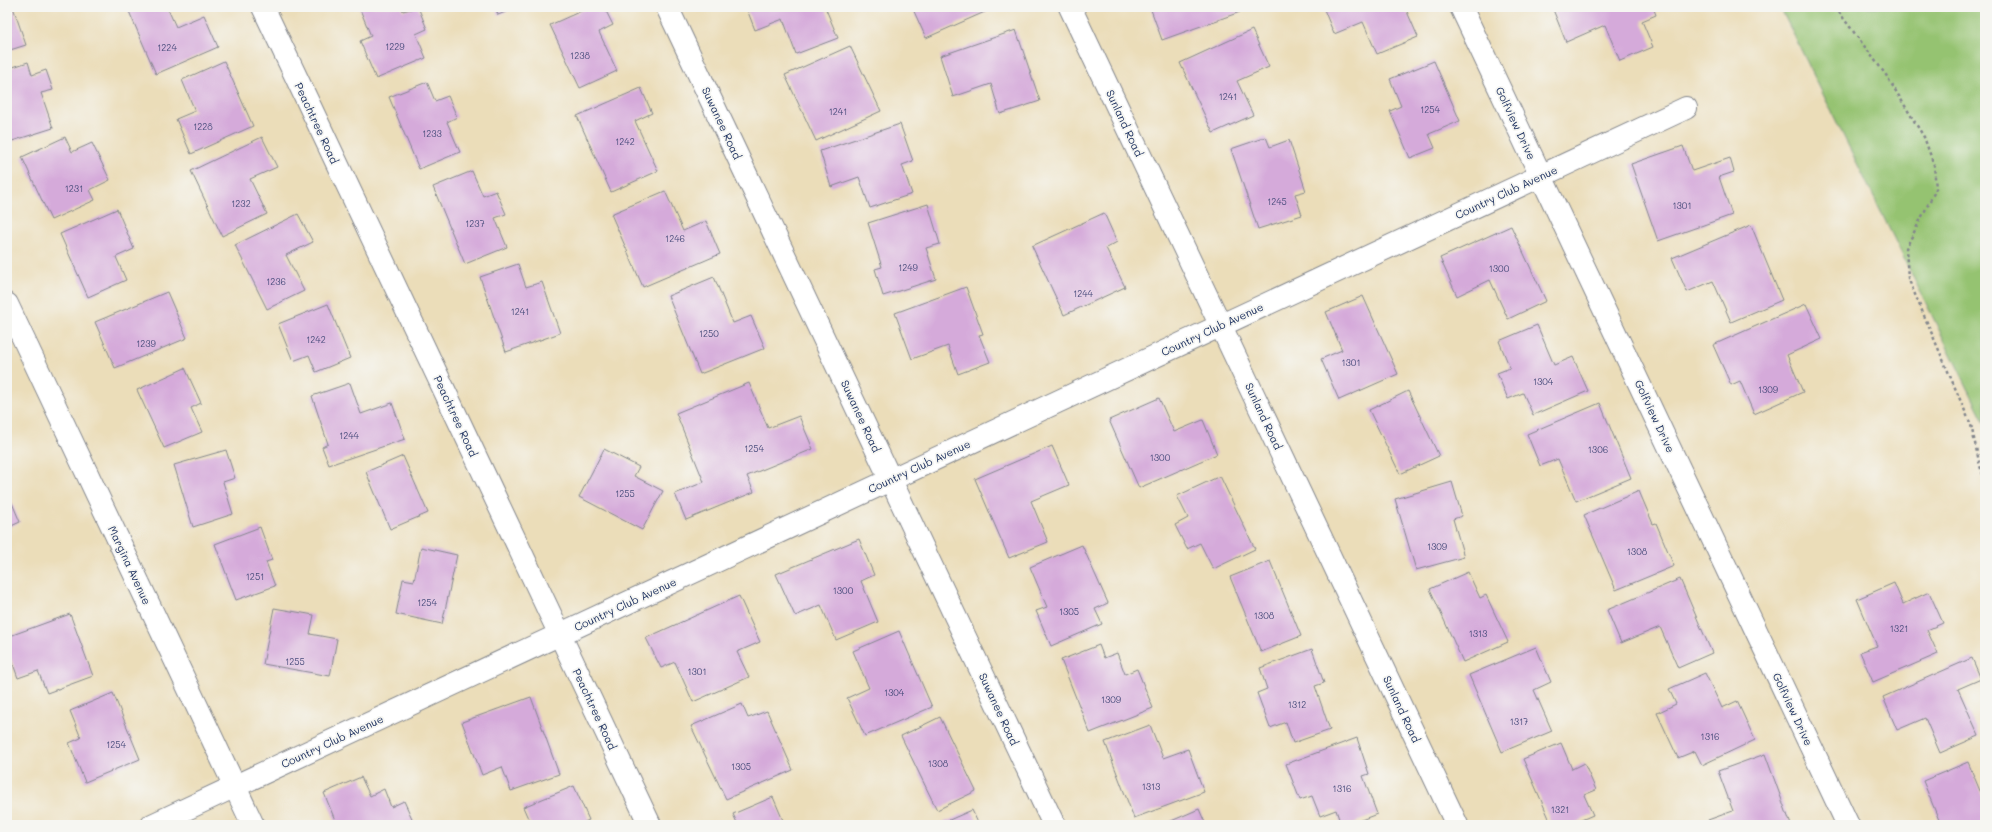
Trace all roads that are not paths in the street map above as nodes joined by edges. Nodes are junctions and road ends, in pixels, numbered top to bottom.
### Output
1 (262, 7) edge
2 (667, 7) edge
3 (1070, 7) edge
4 (1461, 7) edge
5 (1686, 108) dead end
6 (1541, 175) junction
7 (7, 304) edge
8 (1221, 325) junction
9 (891, 480) junction
10 (560, 634) junction
11 (235, 786) junction
12 (152, 825) edge
13 (253, 825) edge
14 (650, 825) edge
15 (1054, 825) edge
16 (1457, 825) edge
17 (1848, 825) edge

1 - 10 street, Peachtree Road
2 - 9 street, Suwanee Road
3 - 8 street, Sunland Road
4 - 6 street, Golfview Drive
5 - 6 street, Country Club Avenue
6 - 8 street, Country Club Avenue
6 - 17 street, Golfview Drive
7 - 11 street, Margina Avenue
8 - 9 street, Country Club Avenue
8 - 16 street, Sunland Road
9 - 10 street, Country Club Avenue
9 - 15 street, Suwanee Road
10 - 11 street, Country Club Avenue
10 - 14 street, Peachtree Road
11 - 12 street, Country Club Avenue
11 - 13 street, Margina Avenue

